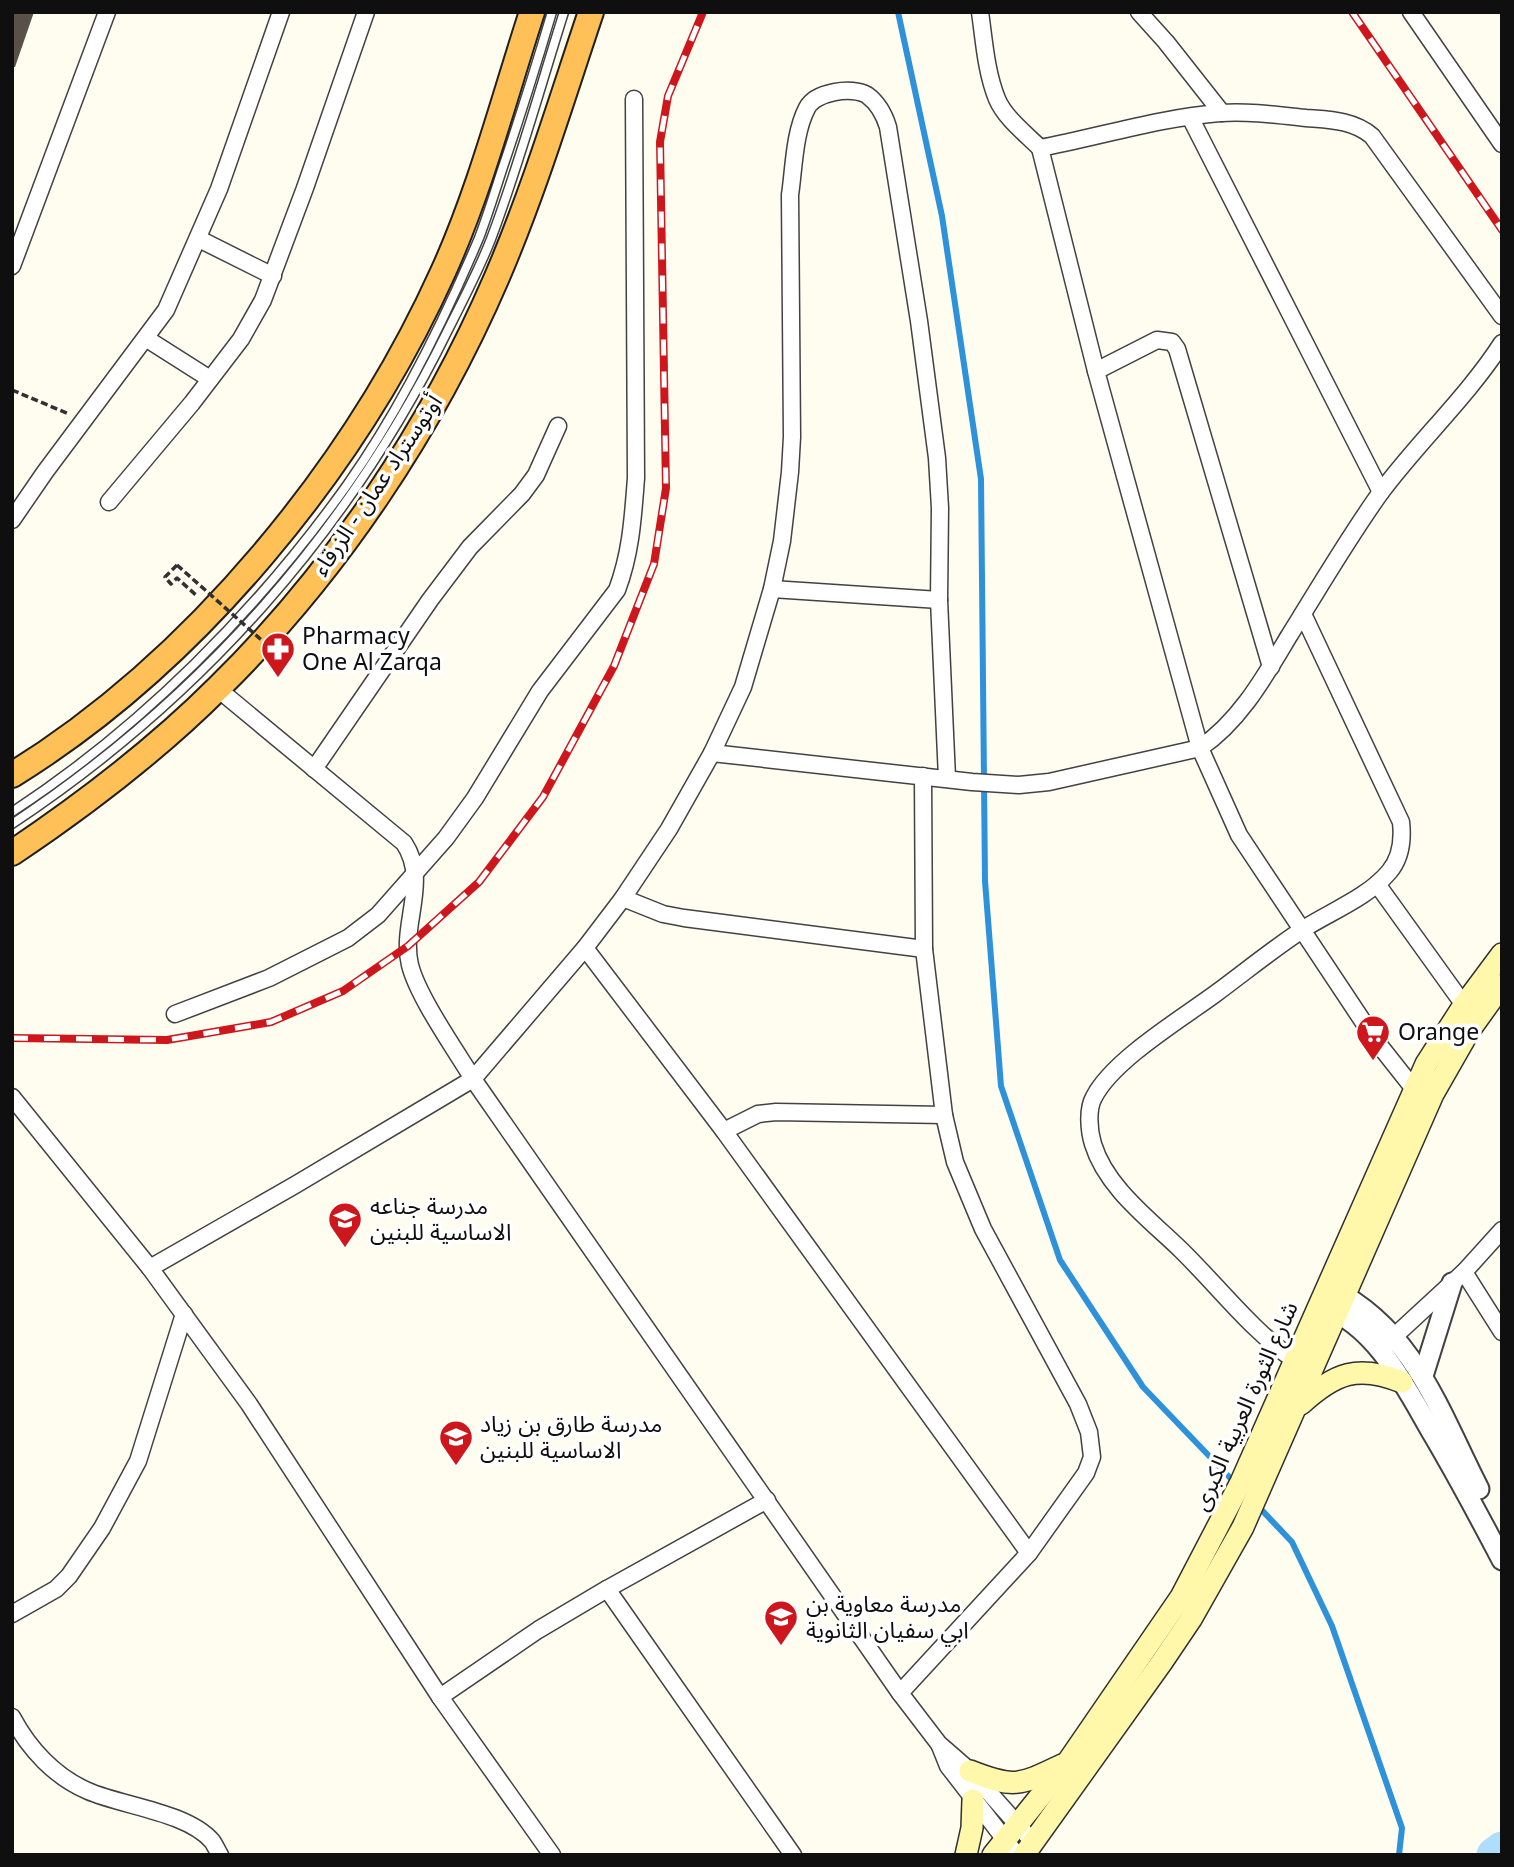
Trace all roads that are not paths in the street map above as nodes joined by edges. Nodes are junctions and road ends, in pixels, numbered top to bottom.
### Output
1 (107, 12) edge
2 (281, 12) edge
3 (366, 12) edge
4 (532, 12) edge
5 (552, 12) edge
6 (564, 12) edge
7 (592, 12) edge
8 (980, 12) edge
9 (1139, 12) edge
10 (1411, 12) edge
11 (634, 99) dead end
12 (1222, 113) junction
13 (1190, 117) junction
14 (1502, 144) edge
15 (1040, 148) junction
16 (199, 239) junction
17 (12, 266) edge
18 (272, 276) junction
19 (1502, 316) edge
20 (147, 339) junction
21 (1502, 343) edge
22 (1096, 371) junction
23 (210, 379) junction
24 (558, 426) dead end
25 (1381, 492) junction
26 (109, 502) dead end
27 (12, 520) edge
28 (772, 589) junction
29 (939, 600) junction
30 (1303, 614) junction
31 (1271, 667) junction
32 (218, 689) junction
33 (1200, 748) junction
34 (712, 753) junction
35 (314, 769) junction
36 (12, 775) edge
37 (923, 776) junction
38 (947, 778) junction
39 (12, 812) edge
40 (12, 824) edge
41 (12, 853) edge
42 (415, 874) junction
43 (1377, 884) junction
44 (623, 898) junction
45 (1303, 930) junction
46 (585, 948) junction
47 (924, 949) junction
48 (1502, 954) edge
49 (1502, 985) edge
50 (1464, 1005) junction
51 (175, 1014) dead end
52 (473, 1079) junction
53 (1415, 1089) junction
54 (12, 1097) edge
55 (944, 1115) junction
56 (724, 1130) junction
57 (1502, 1230) edge
58 (150, 1268) junction
59 (1458, 1278) junction
60 (1332, 1300) junction
61 (184, 1314) junction
62 (1502, 1332) edge
63 (1396, 1338) junction
64 (1378, 1349) junction
65 (1294, 1360) junction
66 (1413, 1379) junction
67 (1295, 1410) junction
68 (1250, 1487) junction
69 (767, 1500) junction
70 (1234, 1520) junction
71 (1502, 1533) edge
72 (1028, 1553) junction
73 (1502, 1560) edge
74 (607, 1589) junction
75 (12, 1614) edge
76 (900, 1693) junction
77 (440, 1697) junction
78 (12, 1717) edge
79 (939, 1744) junction
80 (1067, 1763) junction
81 (970, 1772) junction
82 (973, 1800) junction
83 (1015, 1846) edge
84 (220, 1855) edge
85 (552, 1855) edge
86 (793, 1855) edge
87 (967, 1855) edge

1 - 17 street
2 - 16 street
3 - 18 street
4 - 36 highway
5 - 39 lane
6 - 40 lane
7 - 32 highway, أوتوستراد عمان - الزرقاء
8 - 15 street
9 - 12 street
10 - 14 street
11 - 42 street
12 - 13 street
12 - 19 street
13 - 15 street
13 - 25 street
15 - 22 street
16 - 18 street
16 - 20 street
18 - 23 street
20 - 23 street
20 - 27 street
21 - 25 street
22 - 31 street
22 - 33 street
23 - 26 street
24 - 35 street
25 - 30 street
28 - 29 street
28 - 29 street
28 - 34 street
29 - 38 street
30 - 31 street
30 - 43 street
31 - 33 street
32 - 35 street
32 - 41 highway, أوتوستراد عمان - الزرقاء
33 - 38 street
33 - 45 street
34 - 37 street
34 - 44 street
35 - 42 street
37 - 38 street
37 - 47 street
42 - 51 street
42 - 52 street
43 - 45 street
43 - 50 street
44 - 46 street
44 - 47 street
45 - 53 street
45 - 65 street
46 - 52 street
46 - 56 street
47 - 55 street
48 - 50 main road, شارع الثورة العربية الكبرى
49 - 60 main road, شارع الثورة العربية الكبرى
50 - 53 main road, شارع الثورة العربية الكبرى
52 - 58 street
52 - 69 street
53 - 60 main road, شارع الثورة العربية الكبرى
54 - 58 street
55 - 56 street
55 - 72 street
56 - 72 street
57 - 59 street
58 - 61 street
59 - 62 street
59 - 63 street
59 - 66 street
60 - 63 street
60 - 64 street
60 - 65 main road, شارع الثورة العربية الكبرى
60 - 67 main road, شارع الثورة العربية الكبرى
61 - 75 street
61 - 77 street
63 - 64 street
63 - 66 street
64 - 66 street
65 - 68 main road, شارع الثورة العربية الكبرى
66 - 67 main road
66 - 71 street
66 - 73 street
67 - 68 main road, شارع الثورة العربية الكبرى
68 - 70 main road, شارع الثورة العربية الكبرى
69 - 74 street
69 - 76 street
70 - 80 main road, شارع الثورة العربية الكبرى
70 - 83 main road, شارع الثورة العربية الكبرى
72 - 76 street
74 - 77 street
74 - 86 street
76 - 79 street
77 - 85 street
78 - 84 street
79 - 81 street
79 - 82 street
80 - 81 main road
80 - 83 main road, شارع الثورة العربية الكبرى
81 - 83 street
82 - 83 street
82 - 87 main road

